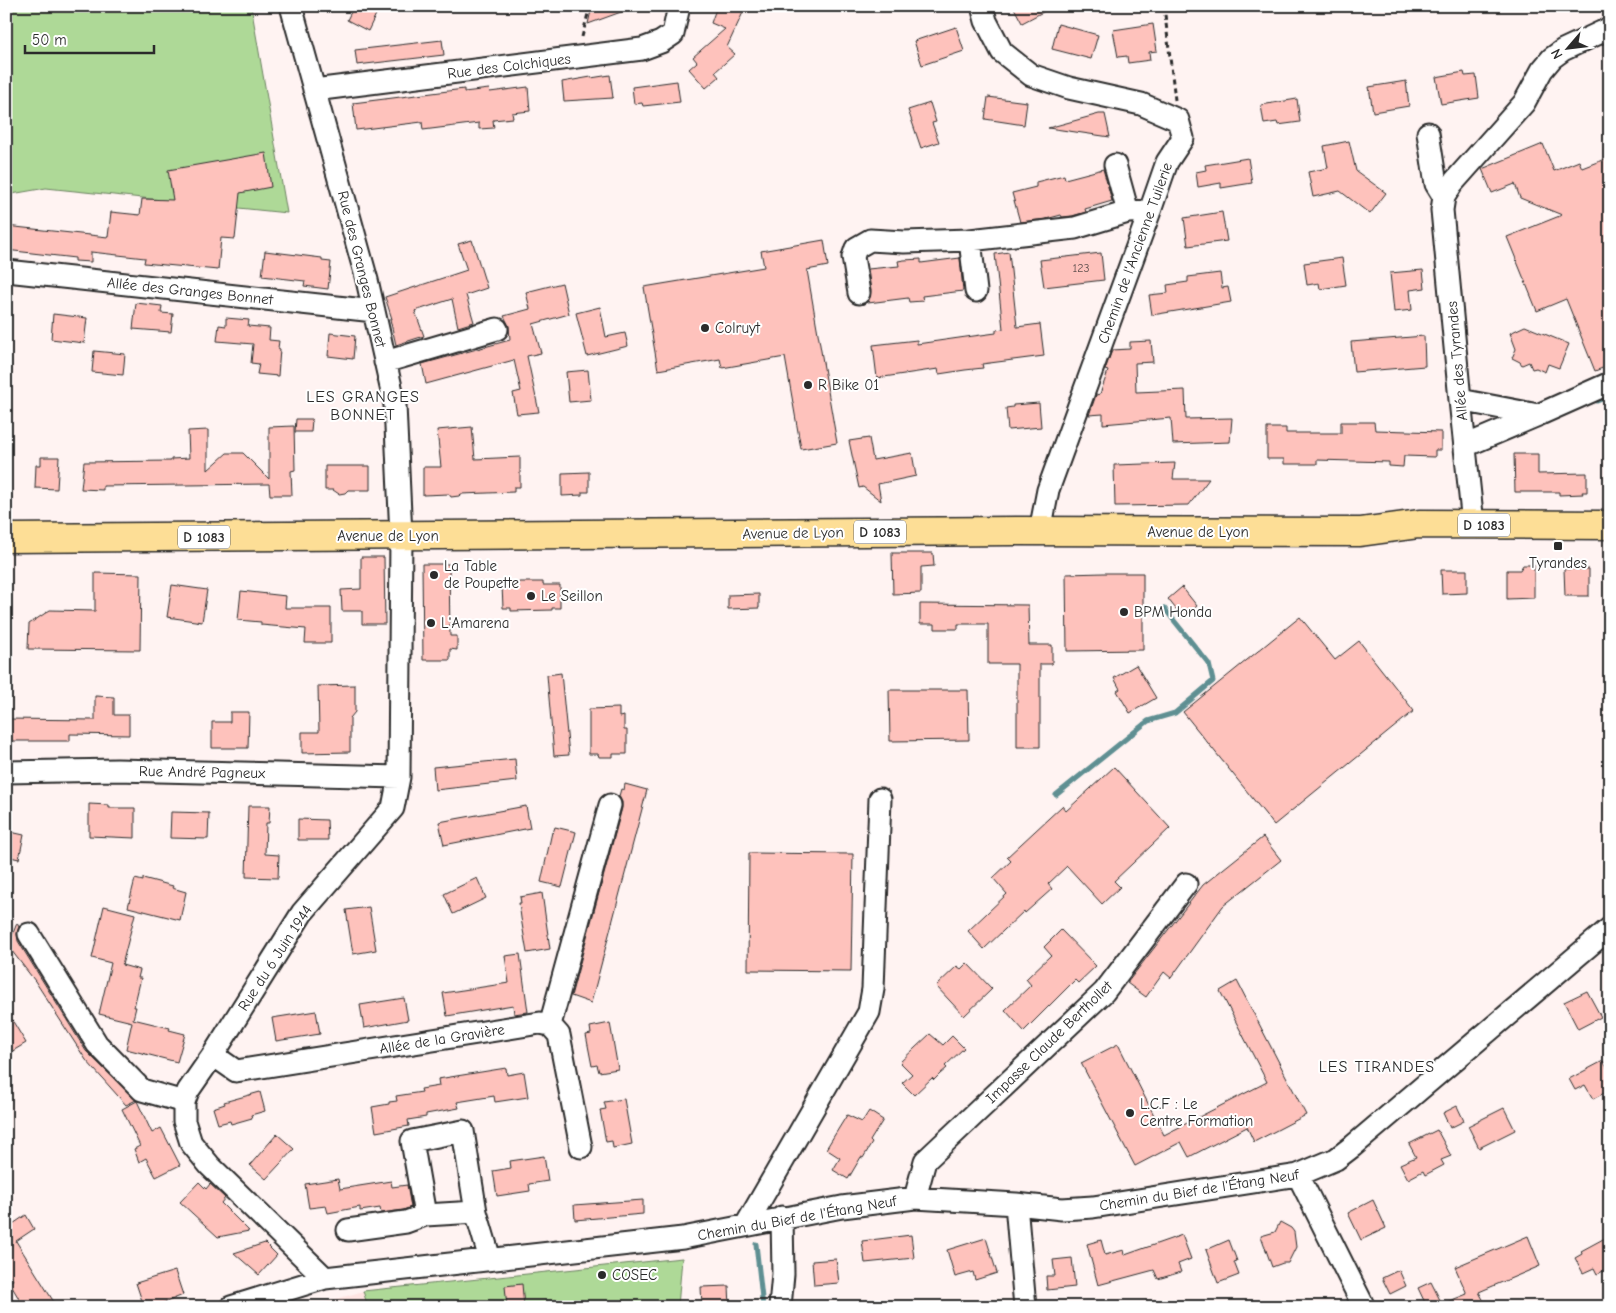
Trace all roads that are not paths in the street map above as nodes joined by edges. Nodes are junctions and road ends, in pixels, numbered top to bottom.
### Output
1 (291, 6) edge
2 (679, 6) edge
3 (982, 6) edge
4 (1610, 28) edge
5 (314, 90) junction
6 (1428, 133) dead end
7 (1115, 166) dead end
8 (1444, 197) junction
9 (1150, 211) junction
10 (1128, 212) junction
11 (970, 240) junction
12 (7, 271) edge
13 (976, 291) dead end
14 (859, 293) dead end
15 (374, 311) junction
16 (497, 329) dead end
17 (385, 362) junction
18 (1610, 383) edge
19 (1460, 400) junction
20 (1538, 415) junction
21 (1465, 446) junction
22 (1473, 524) junction
23 (1610, 525) edge
24 (1040, 531) junction
25 (401, 536) junction
26 (6, 538) edge
27 (6, 772) edge
28 (398, 776) junction
29 (880, 799) dead end
30 (610, 805) dead end
31 (1186, 884) dead end
32 (1610, 928) edge
33 (29, 934) dead end
34 (550, 1025) junction
35 (213, 1055) junction
36 (184, 1102) junction
37 (581, 1146) dead end
38 (1298, 1174) junction
39 (915, 1198) junction
40 (1016, 1204) junction
41 (476, 1212) junction
42 (425, 1215) junction
43 (782, 1217) junction
44 (746, 1225) junction
45 (348, 1230) dead end
46 (490, 1259) junction
47 (325, 1278) junction
48 (292, 1288) junction
49 (231, 1307) edge
50 (280, 1307) edge
51 (780, 1307) edge
52 (1025, 1307) edge
53 (1364, 1307) edge

1 - 5 street, Rue des Granges Bonnet
2 - 5 street, Rue des Colchiques
3 - 9 street, Chemin de l'Ancienne Tuilerie
4 - 8 street
5 - 15 street, Rue des Granges Bonnet
6 - 8 street, Allée des Tyrandes
7 - 10 street
8 - 19 street, Allée des Tyrandes
9 - 10 street
9 - 24 street, Chemin de l'Ancienne Tuilerie
10 - 11 street
11 - 13 street
11 - 14 street
12 - 15 street, Allée des Granges Bonnet
15 - 17 street, Rue des Granges Bonnet
16 - 17 street
17 - 25 street, Rue des Granges Bonnet
18 - 20 street
19 - 20 street
19 - 21 street, Allée des Tyrandes
20 - 21 street
21 - 22 street, Allée des Tyrandes
22 - 23 main road, Avenue de Lyon / D 1083
22 - 24 main road, Avenue de Lyon / D 1083
24 - 25 main road, Avenue de Lyon / D 1083
25 - 26 main road, Avenue de Lyon / D 1083
25 - 28 street, Rue du 6 Juin 1944
27 - 28 street, Rue André Pagneux
28 - 35 street, Rue du 6 Juin 1944
29 - 44 street
30 - 34 street
31 - 39 street, Impasse Claude Berthollet
32 - 38 street, Chemin du Bief de l'Étang Neuf
33 - 36 street
34 - 35 street, Allée de la Gravière
34 - 37 street
35 - 36 street, Rue du 6 Juin 1944
36 - 47 street
38 - 40 street, Chemin du Bief de l'Étang Neuf
38 - 53 street
39 - 40 street, Chemin du Bief de l'Étang Neuf
39 - 43 street, Chemin du Bief de l'Étang Neuf
40 - 52 street
41 - 42 street
41 - 42 street
41 - 46 street
42 - 45 street
43 - 44 street, Chemin du Bief de l'Étang Neuf
43 - 51 street
44 - 46 street, Chemin du Bief de l'Étang Neuf
46 - 47 street, Chemin du Bief de l'Étang Neuf
47 - 48 street, Chemin du Bief de l'Étang Neuf
48 - 49 street, Chemin du Bief de l'Étang Neuf
48 - 50 street

